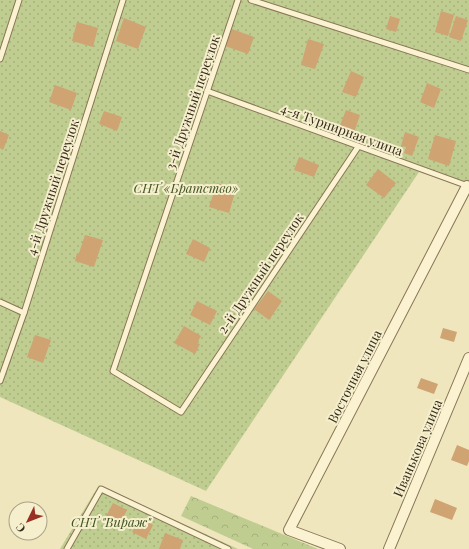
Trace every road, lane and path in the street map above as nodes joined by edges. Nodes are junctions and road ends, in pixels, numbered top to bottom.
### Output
1 (19, 0) edge
2 (123, 0) edge
3 (238, 0) edge
4 (251, 0) edge
5 (0, 59) edge
6 (469, 70) edge
7 (207, 90) junction
8 (358, 147) junction
9 (468, 186) edge
10 (0, 302) edge
11 (24, 313) junction
12 (469, 358) edge
13 (0, 380) edge
14 (181, 412) joint
15 (67, 549) edge
16 (228, 549) edge
17 (340, 549) edge
18 (389, 549) edge

1 - 5 lane
2 - 11 lane, 4-й Дружный переулок
3 - 7 lane, 3-й Дружный переулок
4 - 6 lane
7 - 8 lane, 4-я Турнирная улица
7 - 14 lane, 3-й Дружный переулок
8 - 9 lane, 4-я Турнирная улица
8 - 14 lane, 2-й Дружный переулок
9 - 17 street, Восточная улица
10 - 11 lane
11 - 13 lane, 4-й Дружный переулок
12 - 18 street, Иванькова улица
15 - 16 lane

